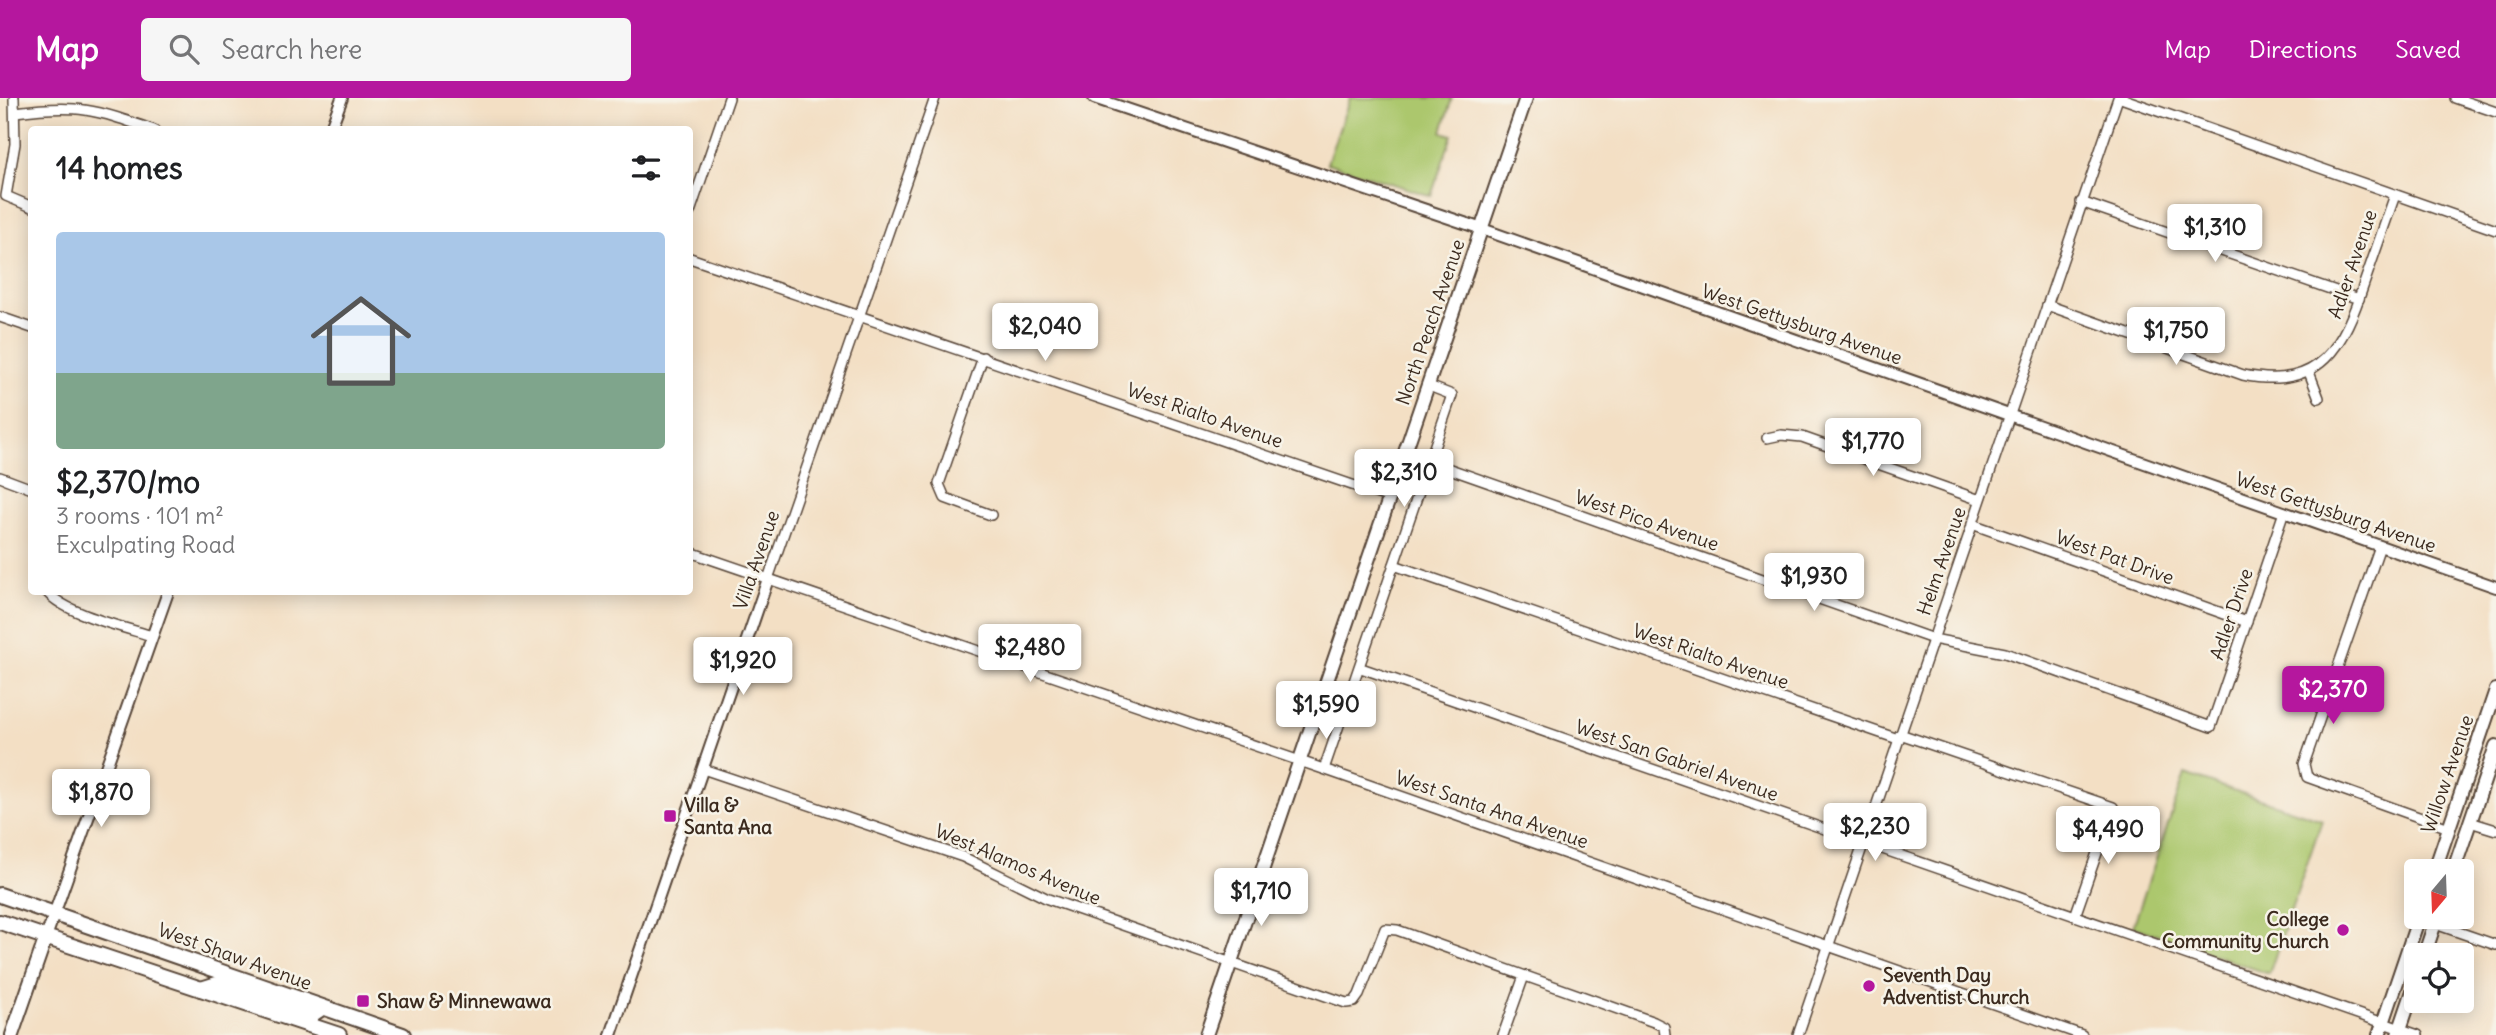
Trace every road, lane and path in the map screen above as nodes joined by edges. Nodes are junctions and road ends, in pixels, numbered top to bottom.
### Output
1 (14, 98) edge
2 (342, 98) edge
3 (729, 98) edge
4 (935, 98) edge
5 (1094, 98) edge
6 (1526, 98) edge
7 (2119, 98) edge
8 (2455, 98) edge
9 (15, 112) junction
10 (2496, 112) edge
11 (141, 126) edge
12 (332, 126) edge
13 (2395, 195) junction
14 (2081, 202) junction
15 (693, 203) edge
16 (28, 205) edge
17 (1482, 229) junction
18 (2496, 230) edge
19 (693, 259) edge
20 (2359, 299) junction
21 (2046, 305) junction
22 (860, 315) junction
23 (0, 317) edge
24 (28, 327) edge
25 (983, 357) junction
26 (2309, 372) junction
27 (1429, 386) junction
28 (2319, 398) dead end
29 (2008, 416) junction
30 (1767, 438) dead end
31 (1430, 462) junction
32 (0, 477) edge
33 (28, 488) edge
34 (1390, 498) junction
35 (1980, 500) junction
36 (2284, 512) junction
37 (991, 515) dead end
38 (1972, 524) junction
39 (2379, 546) junction
40 (693, 553) edge
41 (1394, 565) junction
42 (768, 579) junction
43 (2496, 587) edge
44 (50, 595) edge
45 (167, 595) edge
46 (2248, 622) junction
47 (152, 636) junction
48 (1933, 639) junction
49 (1361, 668) junction
50 (2496, 690) edge
51 (2211, 727) joint
52 (1899, 736) junction
53 (2479, 741) junction
54 (2496, 746) edge
55 (1302, 761) junction
56 (703, 769) junction
57 (1324, 769) junction
58 (2470, 822) junction
59 (2449, 828) junction
60 (2496, 830) edge
61 (1862, 843) junction
62 (2438, 859) edge
63 (2457, 859) edge
64 (0, 895) edge
65 (55, 914) junction
66 (2075, 916) junction
67 (0, 922) edge
68 (2415, 929) edge
69 (2458, 929) edge
70 (46, 937) junction
71 (2496, 945) edge
72 (1829, 946) junction
73 (1231, 962) junction
74 (1524, 976) junction
75 (200, 989) junction
76 (322, 1007) junction
77 (2405, 1013) edge
78 (321, 1029) junction
79 (2381, 1029) edge
80 (2399, 1032) edge
81 (12, 1035) edge
82 (339, 1035) edge
83 (372, 1035) edge
84 (403, 1035) edge
85 (611, 1035) edge
86 (1206, 1035) edge
87 (1503, 1035) edge
88 (1665, 1035) edge
89 (1798, 1035) edge
90 (2082, 1035) edge
91 (2418, 1035) edge

1 - 9 street
2 - 12 street
3 - 15 street
4 - 22 street, Villa Avenue
5 - 17 street, West Gettysburg Avenue
6 - 17 main road, North Peach Avenue
7 - 13 street
7 - 14 street, Helm Avenue
8 - 10 street
9 - 11 street
9 - 16 street
13 - 18 street
13 - 20 street, Adler Avenue
14 - 20 street
14 - 21 street, Helm Avenue
17 - 27 main road, North Peach Avenue
17 - 29 street, West Gettysburg Avenue
19 - 22 street, West Rialto Avenue
20 - 26 street, Adler Avenue
21 - 26 street
21 - 29 street, Helm Avenue
22 - 25 street, West Rialto Avenue
22 - 42 street, Villa Avenue
23 - 24 street
25 - 34 street, West Rialto Avenue
25 - 37 street
26 - 28 street
27 - 31 street
27 - 34 main road, North Peach Avenue
29 - 35 street, Helm Avenue
29 - 36 street, West Gettysburg Avenue
30 - 35 street
31 - 41 street
31 - 48 street, West Pico Avenue
32 - 33 street
34 - 55 main road, North Peach Avenue
35 - 38 street, Helm Avenue
36 - 39 street, West Gettysburg Avenue
36 - 46 street, Adler Drive
38 - 46 street, West Pat Drive
38 - 48 street, Helm Avenue
39 - 43 street, West Gettysburg Avenue
39 - 59 street
40 - 42 street, West Santa Ana Avenue
41 - 49 street
41 - 52 street, West Rialto Avenue
42 - 55 street, West Santa Ana Avenue
42 - 56 street, Villa Avenue
44 - 47 street
45 - 47 street
46 - 51 street, Adler Drive
47 - 65 street
48 - 51 street, West Pico Avenue
48 - 52 street, Helm Avenue
49 - 57 street
49 - 61 street, West San Gabriel Avenue
50 - 53 main road, Willow Avenue
52 - 61 street, Helm Avenue
52 - 66 street, West Rialto Avenue
53 - 58 main road
53 - 59 main road, Willow Avenue
54 - 58 main road, Willow Avenue
55 - 57 street, West Santa Ana Avenue
55 - 73 main road, North Peach Avenue
56 - 73 street, West Alamos Avenue
56 - 85 street, Villa Avenue
57 - 72 street, West Santa Ana Avenue
58 - 60 street
58 - 63 main road, Willow Avenue
59 - 62 main road, Willow Avenue
61 - 66 street, West San Gabriel Avenue
61 - 72 street, Helm Avenue
64 - 65 main road, West Shaw Avenue
65 - 70 street
65 - 76 main road, West Shaw Avenue
66 - 79 street, West San Gabriel Avenue
67 - 70 main road, West Shaw Avenue
68 - 79 main road
69 - 71 street
70 - 75 main road, West Shaw Avenue
70 - 81 main road
72 - 89 street, Helm Avenue
72 - 90 street, West Santa Ana Avenue
73 - 74 street, West Alamos Avenue
73 - 86 main road, North Peach Avenue
74 - 87 street
74 - 88 street, West Alamos Avenue
75 - 76 main road
75 - 78 main road, West Shaw Avenue
76 - 84 main road, West Shaw Avenue
77 - 80 main road
78 - 82 main road, West Shaw Avenue
78 - 83 main road
79 - 80 street, West San Gabriel Avenue
80 - 91 street, West San Gabriel Avenue

